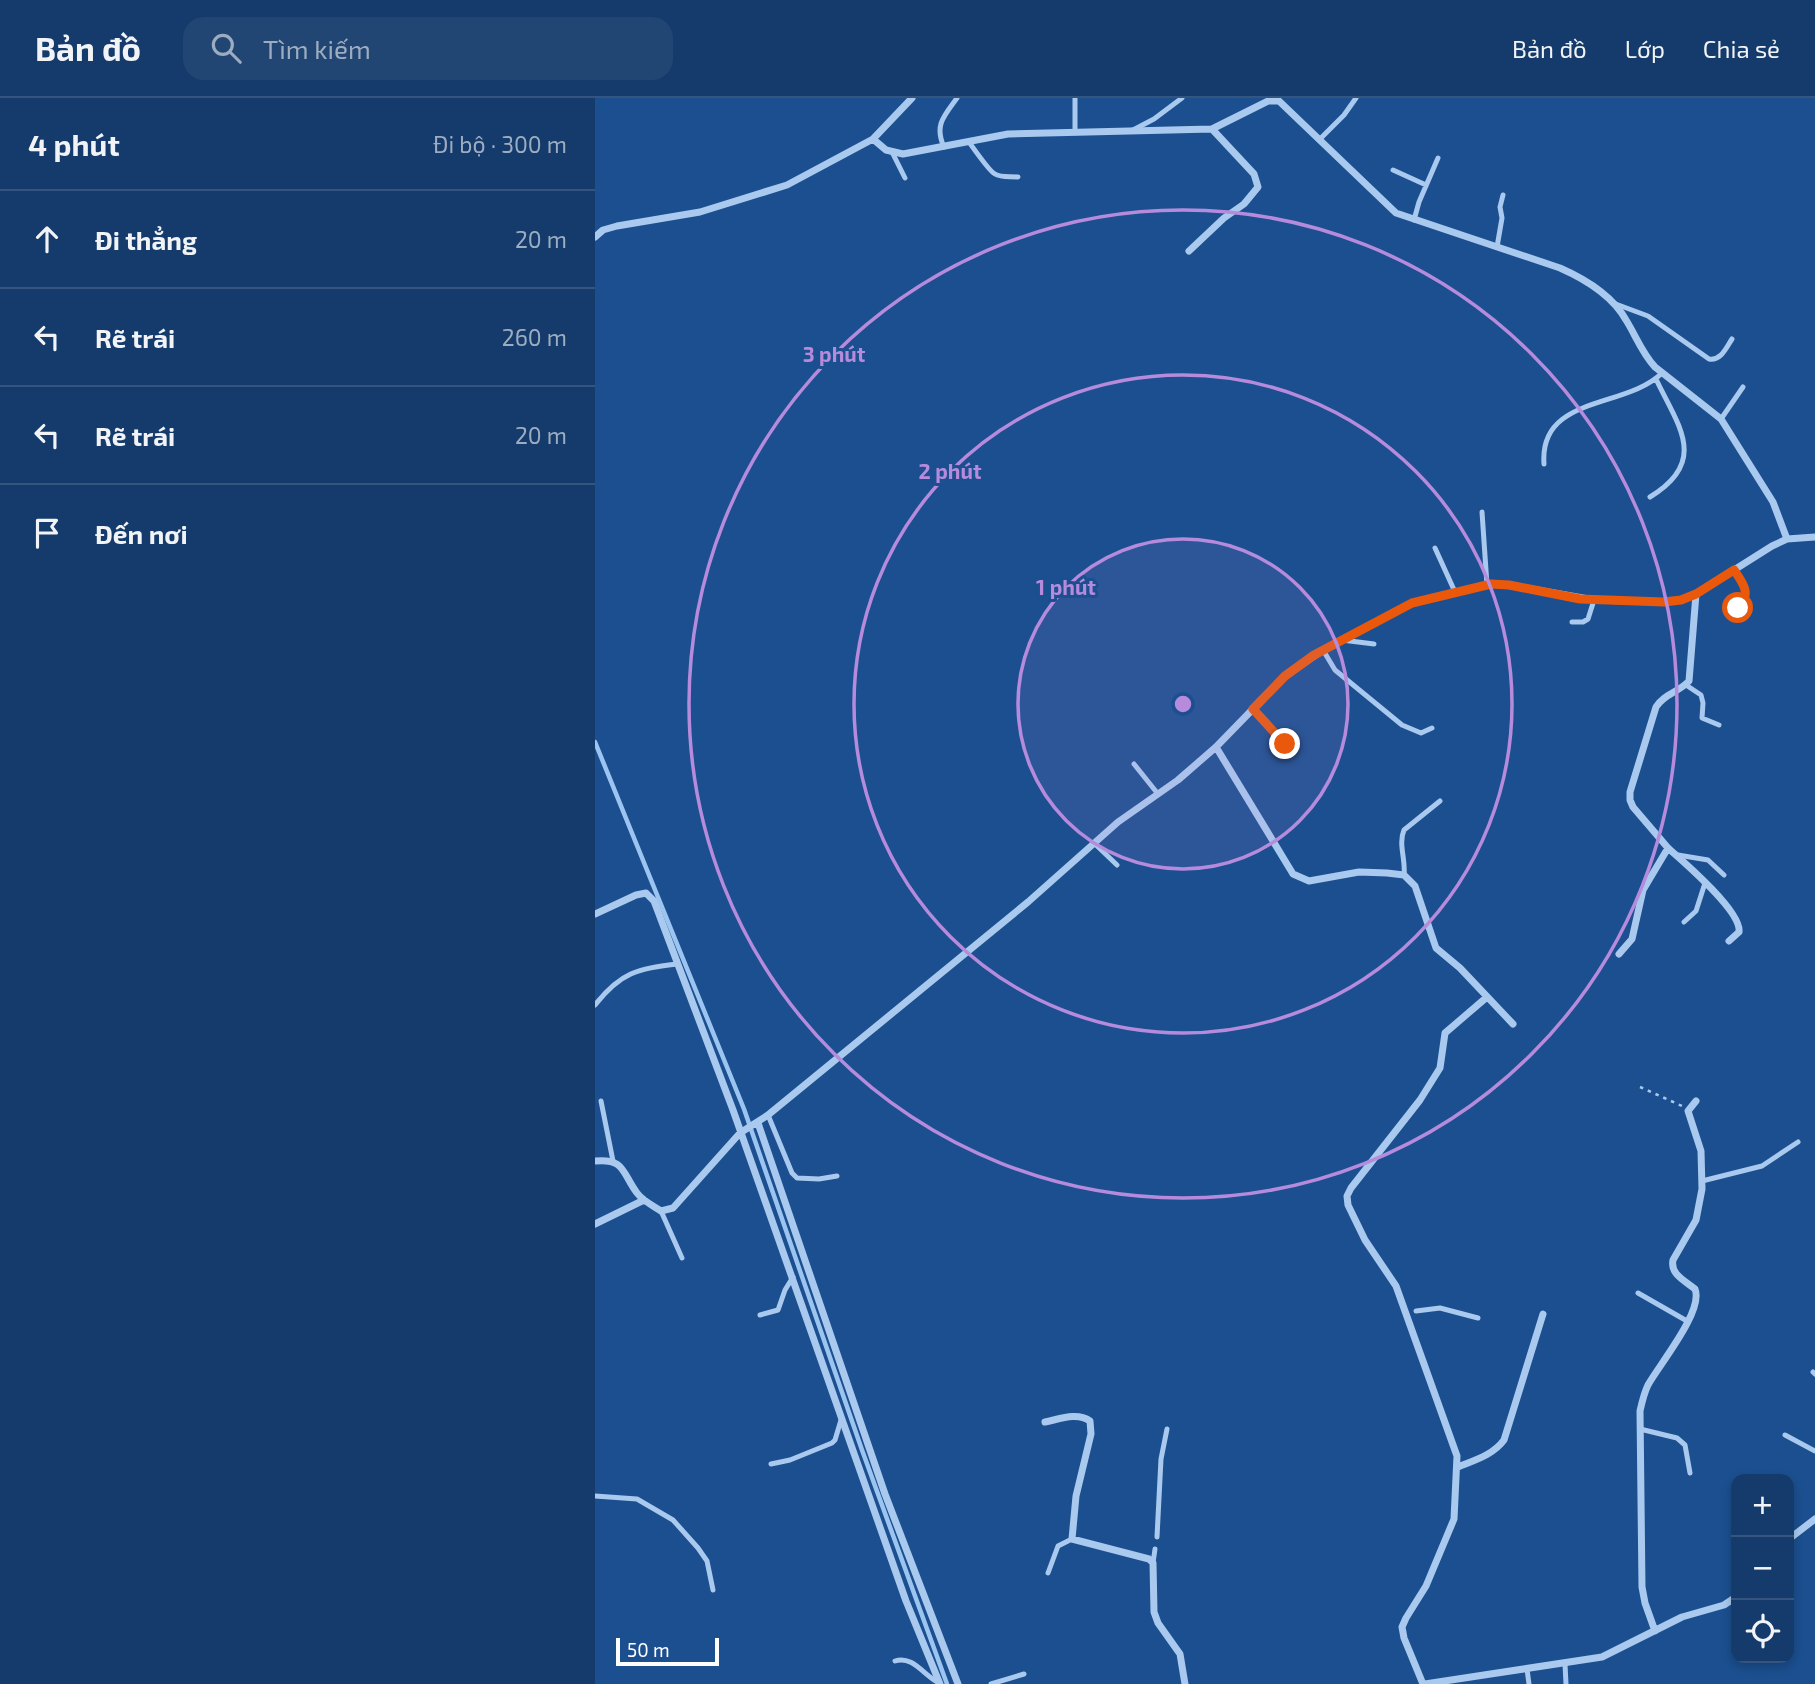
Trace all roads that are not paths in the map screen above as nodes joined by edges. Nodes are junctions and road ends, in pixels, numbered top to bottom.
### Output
1 (912, 98) edge
2 (957, 98) edge
3 (1075, 98) edge
4 (1182, 98) edge
5 (1356, 98) edge
6 (1278, 99) edge
7 (1212, 129) junction
8 (1133, 130) junction
9 (1075, 131) junction
10 (1319, 140) junction
11 (876, 142) junction
12 (969, 142) junction
13 (944, 147) junction
14 (889, 151) junction
15 (1438, 158) dead end
16 (1393, 170) dead end
17 (1018, 177) dead end
18 (905, 178) dead end
19 (1426, 185) junction
20 (1503, 195) dead end
21 (1414, 220) junction
22 (595, 237) edge
23 (1497, 247) junction
24 (1189, 251) dead end
25 (1610, 302) junction
26 (1732, 339) dead end
27 (1659, 376) junction
28 (1743, 387) dead end
29 (1721, 419) junction
30 (1543, 464) dead end
31 (1650, 497) dead end
32 (1482, 512) dead end
33 (1815, 537) edge
34 (1787, 539) junction
35 (1435, 548) dead end
36 (1734, 570) junction
37 (1487, 585) junction
38 (1455, 592) junction
39 (1696, 594) junction
40 (1594, 600) junction
41 (1730, 611) dead end
42 (1572, 622) dead end
43 (1342, 640) junction
44 (1374, 644) dead end
45 (1323, 650) junction
46 (1686, 685) junction
47 (1253, 709) junction
48 (1719, 725) dead end
49 (1432, 728) dead end
50 (1285, 744) dead end
51 (1216, 747) junction
52 (1135, 764) dead end
53 (1158, 794) junction
54 (1440, 801) dead end
55 (1094, 843) junction
56 (1668, 848) junction
57 (1675, 855) junction
58 (1118, 865) dead end
59 (1724, 875) dead end
60 (1404, 876) junction
61 (1705, 883) junction
62 (595, 914) edge
63 (1684, 922) dead end
64 (1729, 941) dead end
65 (1619, 954) dead end
66 (677, 964) junction
67 (1487, 997) junction
68 (595, 1005) edge
69 (1513, 1024) dead end
70 (601, 1101) dead end
71 (1696, 1101) dead end
72 (768, 1115) junction
73 (757, 1123) junction
74 (743, 1131) junction
75 (1798, 1142) dead end
76 (595, 1161) edge
77 (614, 1161) junction
78 (837, 1176) dead end
79 (1702, 1181) junction
80 (644, 1200) junction
81 (661, 1211) junction
82 (595, 1224) edge
83 (683, 1258) dead end
84 (793, 1277) junction
85 (1638, 1293) dead end
86 (1411, 1312) junction
87 (1543, 1314) dead end
88 (760, 1315) dead end
89 (1478, 1318) dead end
90 (1687, 1321) junction
91 (841, 1417) junction
92 (1045, 1422) dead end
93 (1167, 1429) dead end
94 (1640, 1429) junction
95 (1785, 1435) dead end
96 (1815, 1451) edge
97 (771, 1464) dead end
98 (1458, 1467) junction
99 (1689, 1473) dead end
100 (595, 1496) edge
101 (1815, 1519) edge
102 (1157, 1537) dead end
103 (1792, 1537) edge
104 (1072, 1539) junction
105 (1155, 1549) dead end
106 (1153, 1563) junction
107 (1048, 1573) dead end
108 (713, 1590) dead end
109 (1732, 1600) edge
110 (1655, 1631) junction
111 (895, 1661) dead end
112 (1565, 1664) junction
113 (1527, 1669) junction
114 (1024, 1674) dead end
115 (940, 1684) edge
116 (957, 1684) edge
117 (991, 1684) edge
118 (1185, 1684) edge
119 (1424, 1684) edge
120 (1529, 1684) edge
121 (1566, 1684) edge

1 - 11 street
2 - 13 lane
3 - 9 lane
4 - 8 lane
5 - 10 lane
6 - 7 street
6 - 10 street
7 - 8 street
7 - 24 street
8 - 9 street
9 - 12 street
10 - 21 street
11 - 14 street
11 - 22 street
12 - 13 street
12 - 17 lane
13 - 14 street
14 - 18 lane
15 - 19 lane
16 - 19 lane
19 - 21 lane
20 - 23 lane
21 - 23 street
23 - 25 street
25 - 26 lane
25 - 27 street
27 - 29 street
27 - 30 lane
27 - 31 lane
28 - 29 lane
29 - 34 street
32 - 37 lane
33 - 34 street
34 - 36 street
35 - 38 lane
36 - 39 street
36 - 41 lane
37 - 38 street
37 - 40 street
38 - 43 street
39 - 40 street
39 - 46 street
40 - 42 lane
43 - 44 lane
43 - 45 street
45 - 47 street
45 - 49 lane
46 - 48 lane
46 - 56 street
47 - 50 lane
47 - 51 street
51 - 53 street
51 - 60 street
52 - 53 lane
53 - 55 street
54 - 60 lane
55 - 58 lane
55 - 72 street
56 - 57 street
56 - 65 street
57 - 59 lane
57 - 61 street
60 - 67 street
61 - 63 lane
61 - 64 street
62 - 66 street
66 - 68 lane
66 - 74 street
67 - 69 street
67 - 86 street
70 - 77 lane
71 - 79 street
72 - 73 street
72 - 78 lane
73 - 74 street
73 - 116 street
74 - 81 street
74 - 84 street
75 - 79 lane
76 - 77 street
77 - 80 street
79 - 90 street
80 - 81 street
80 - 82 street
81 - 83 lane
84 - 88 lane
84 - 91 street
85 - 90 lane
86 - 89 lane
86 - 98 street
87 - 98 street
90 - 94 street
91 - 97 lane
91 - 115 street
92 - 104 street
93 - 102 lane
94 - 99 lane
94 - 110 street
95 - 96 lane
98 - 119 street
100 - 108 lane
101 - 103 street
104 - 106 street
104 - 107 lane
105 - 106 lane
106 - 118 street
109 - 110 street
110 - 112 street
111 - 115 lane
112 - 113 street
112 - 121 lane
113 - 119 street
113 - 120 lane
114 - 117 lane

